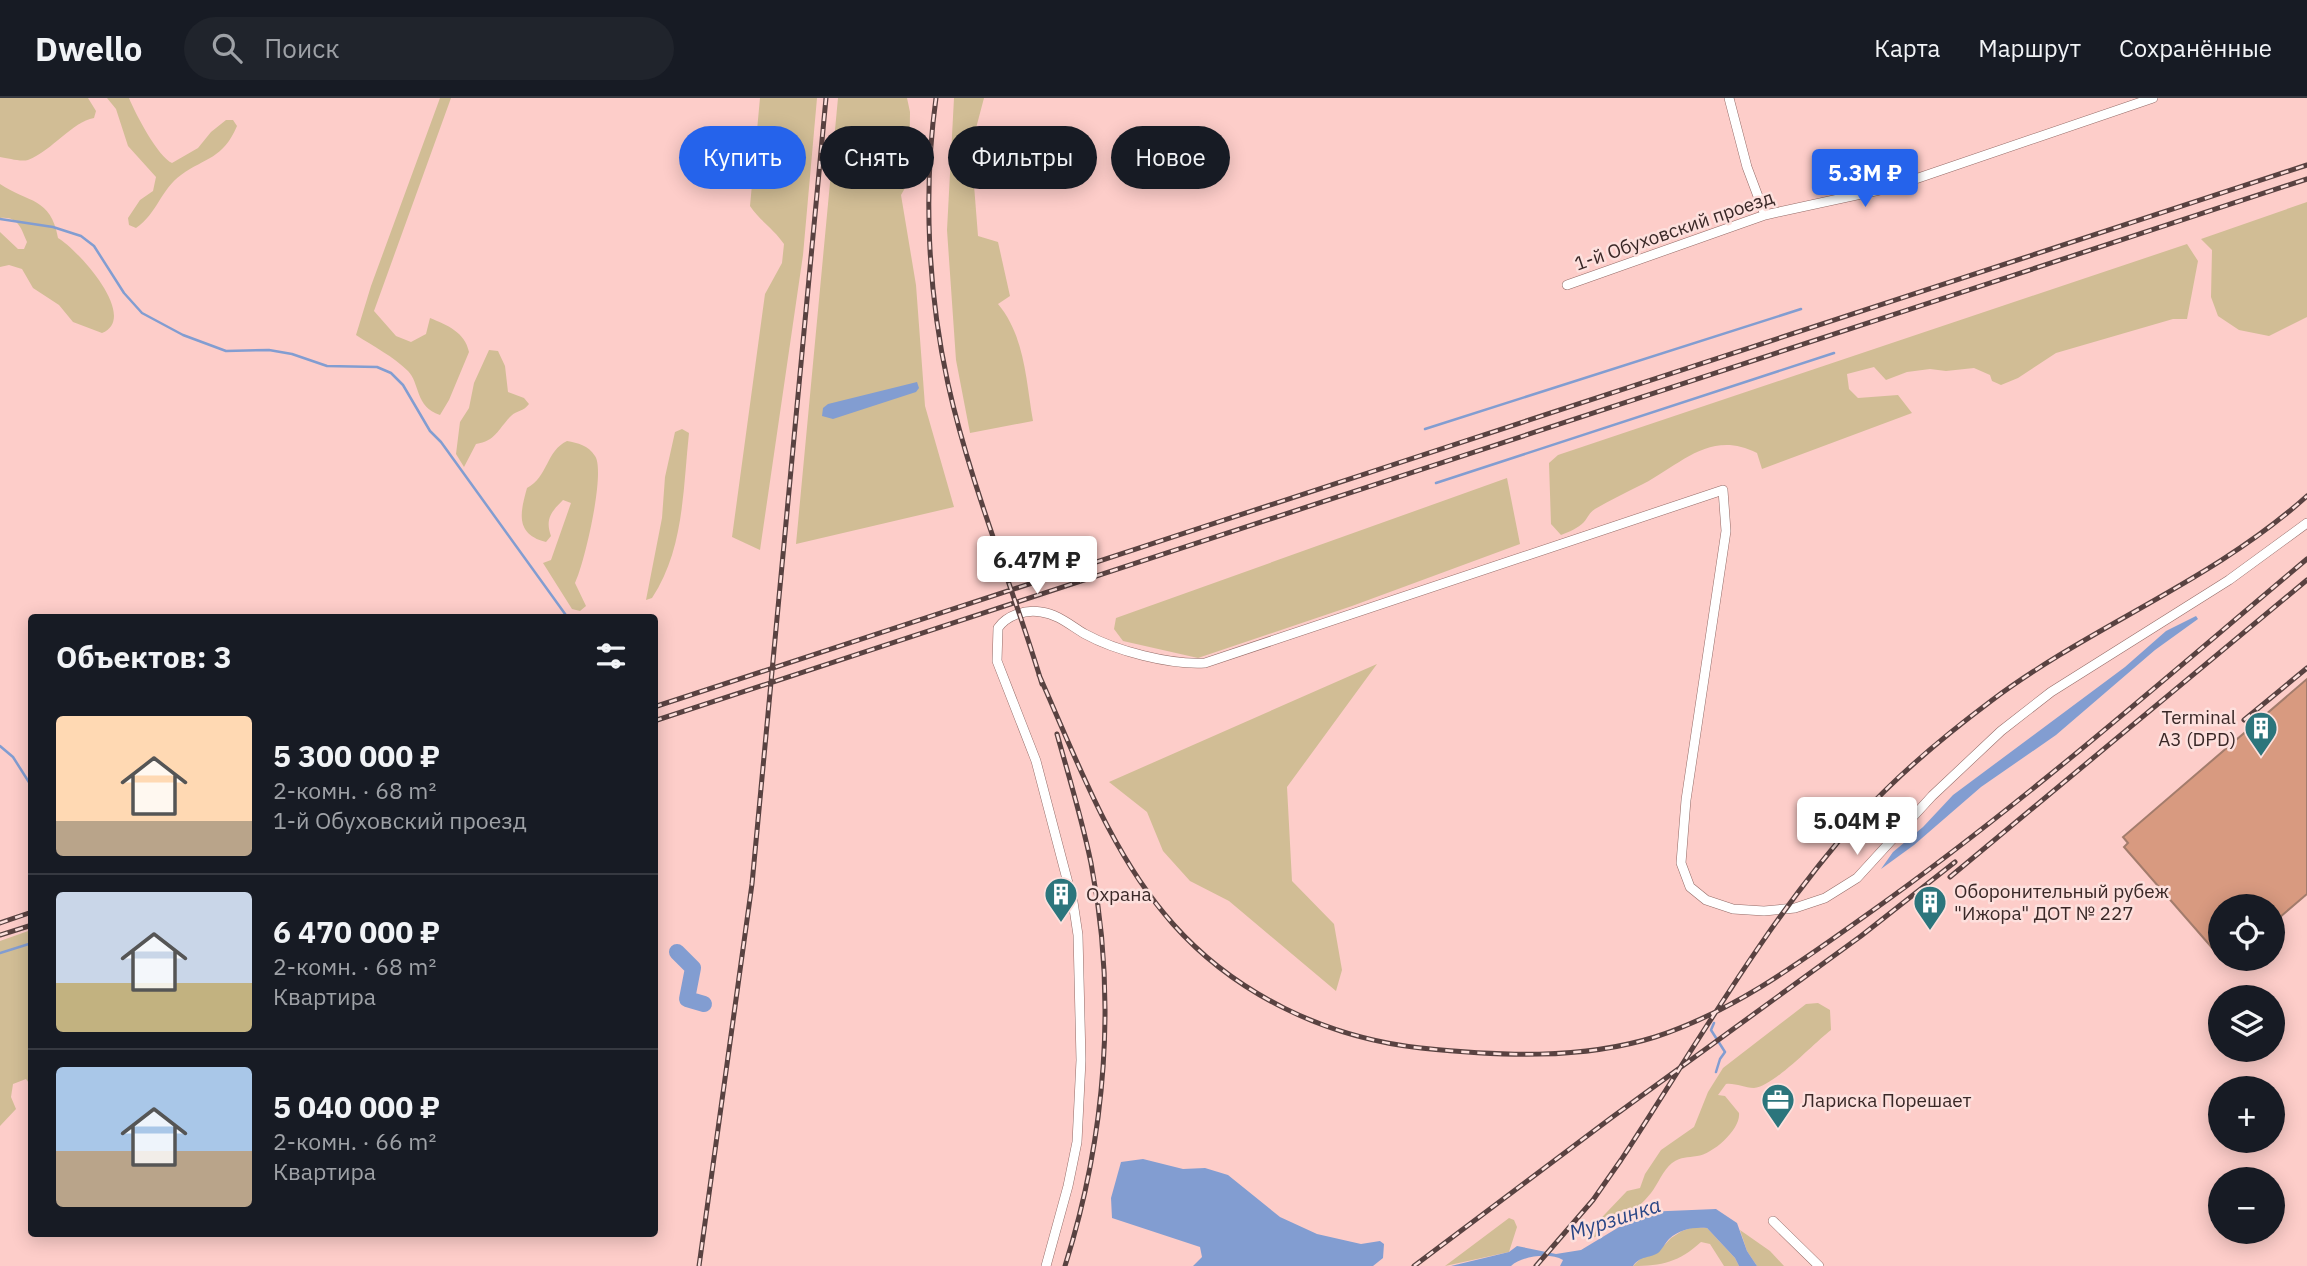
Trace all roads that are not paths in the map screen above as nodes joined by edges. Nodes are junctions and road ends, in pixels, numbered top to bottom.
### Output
1 (1729, 98) edge
2 (2153, 98) edge
3 (1765, 215) junction
4 (1566, 285) dead end
5 (2307, 523) edge
6 (1773, 1221) dead end
7 (1046, 1266) edge
8 (1819, 1266) edge

1 - 3 street
2 - 3 street, 1-й Обуховский проезд
3 - 4 street, 1-й Обуховский проезд
5 - 7 street
6 - 8 street

